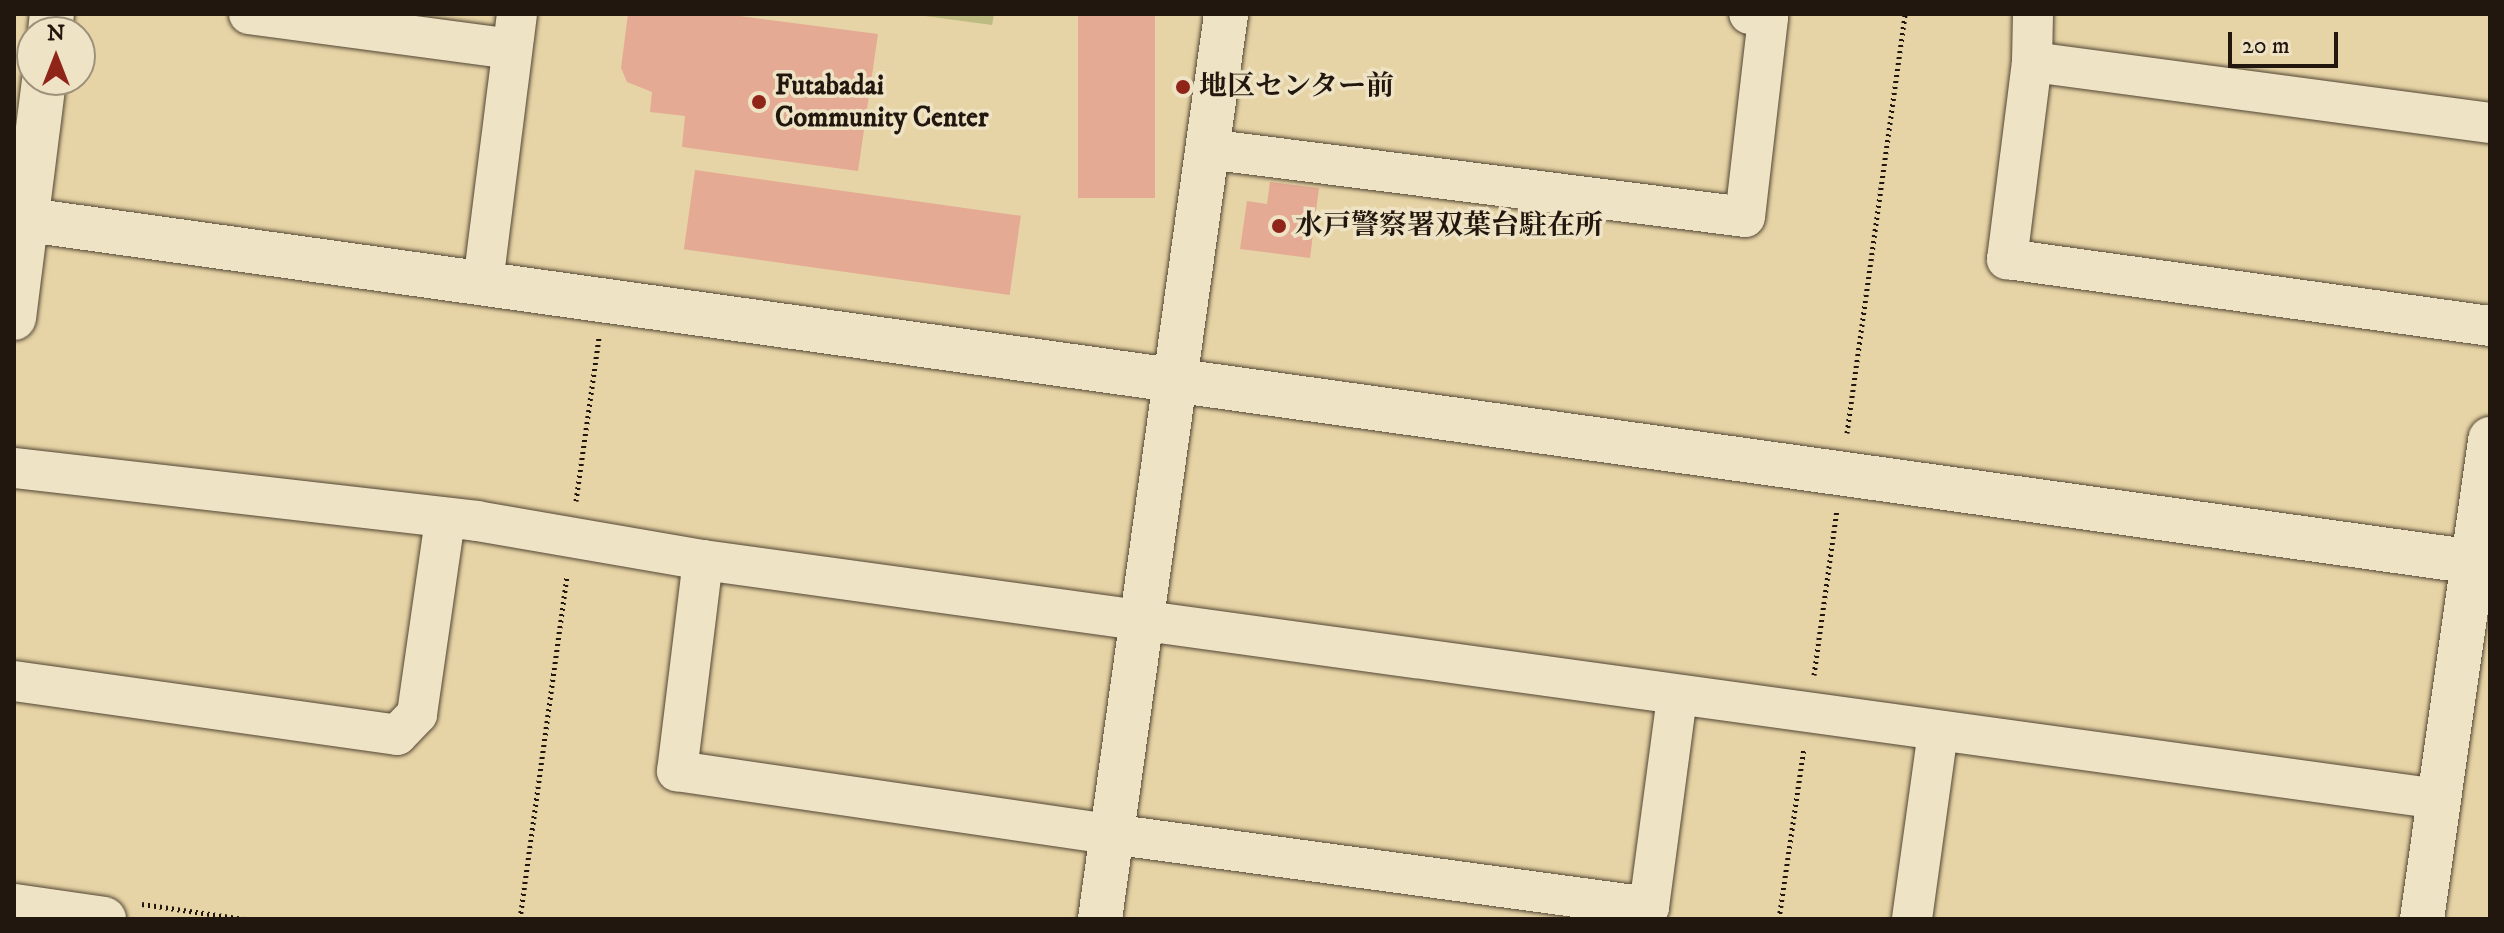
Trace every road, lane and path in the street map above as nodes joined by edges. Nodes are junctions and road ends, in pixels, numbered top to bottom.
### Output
1 (249, 14) edge
2 (1226, 14) edge
3 (1905, 14) edge
4 (2033, 14) edge
5 (1762, 15) edge
6 (514, 32) edge
7 (2032, 62) junction
8 (41, 96) edge
9 (2490, 123) edge
10 (1207, 149) junction
11 (20, 218) edge
12 (483, 283) junction
13 (14, 318) edge
14 (2490, 326) edge
15 (598, 343) dead end
16 (1173, 381) junction
17 (1847, 438) dead end
18 (2490, 439) edge
19 (14, 468) edge
20 (445, 519) junction
21 (572, 535) junction
22 (703, 560) junction
23 (2482, 563) edge
24 (1140, 619) junction
25 (14, 681) edge
26 (1677, 696) junction
27 (1938, 731) junction
28 (2439, 799) junction
29 (1111, 834) junction
30 (14, 906) edge
31 (104, 919) edge
32 (520, 919) edge
33 (1100, 919) edge
34 (1912, 919) edge
35 (2422, 919) edge

1 - 6 street
2 - 10 street
3 - 17 path
4 - 7 street
5 - 10 street
6 - 12 street
7 - 9 street
7 - 14 street
8 - 11 street
10 - 16 street
11 - 12 street
11 - 13 street
12 - 16 street
15 - 21 path
16 - 23 street
16 - 24 street
18 - 23 street
19 - 20 street
20 - 21 street
20 - 25 street
21 - 22 street
21 - 32 path
22 - 24 street
22 - 29 street
23 - 28 street
24 - 26 street
24 - 29 street
26 - 27 street
26 - 29 street
27 - 28 street
27 - 34 street
28 - 35 street
29 - 33 street
30 - 31 street

